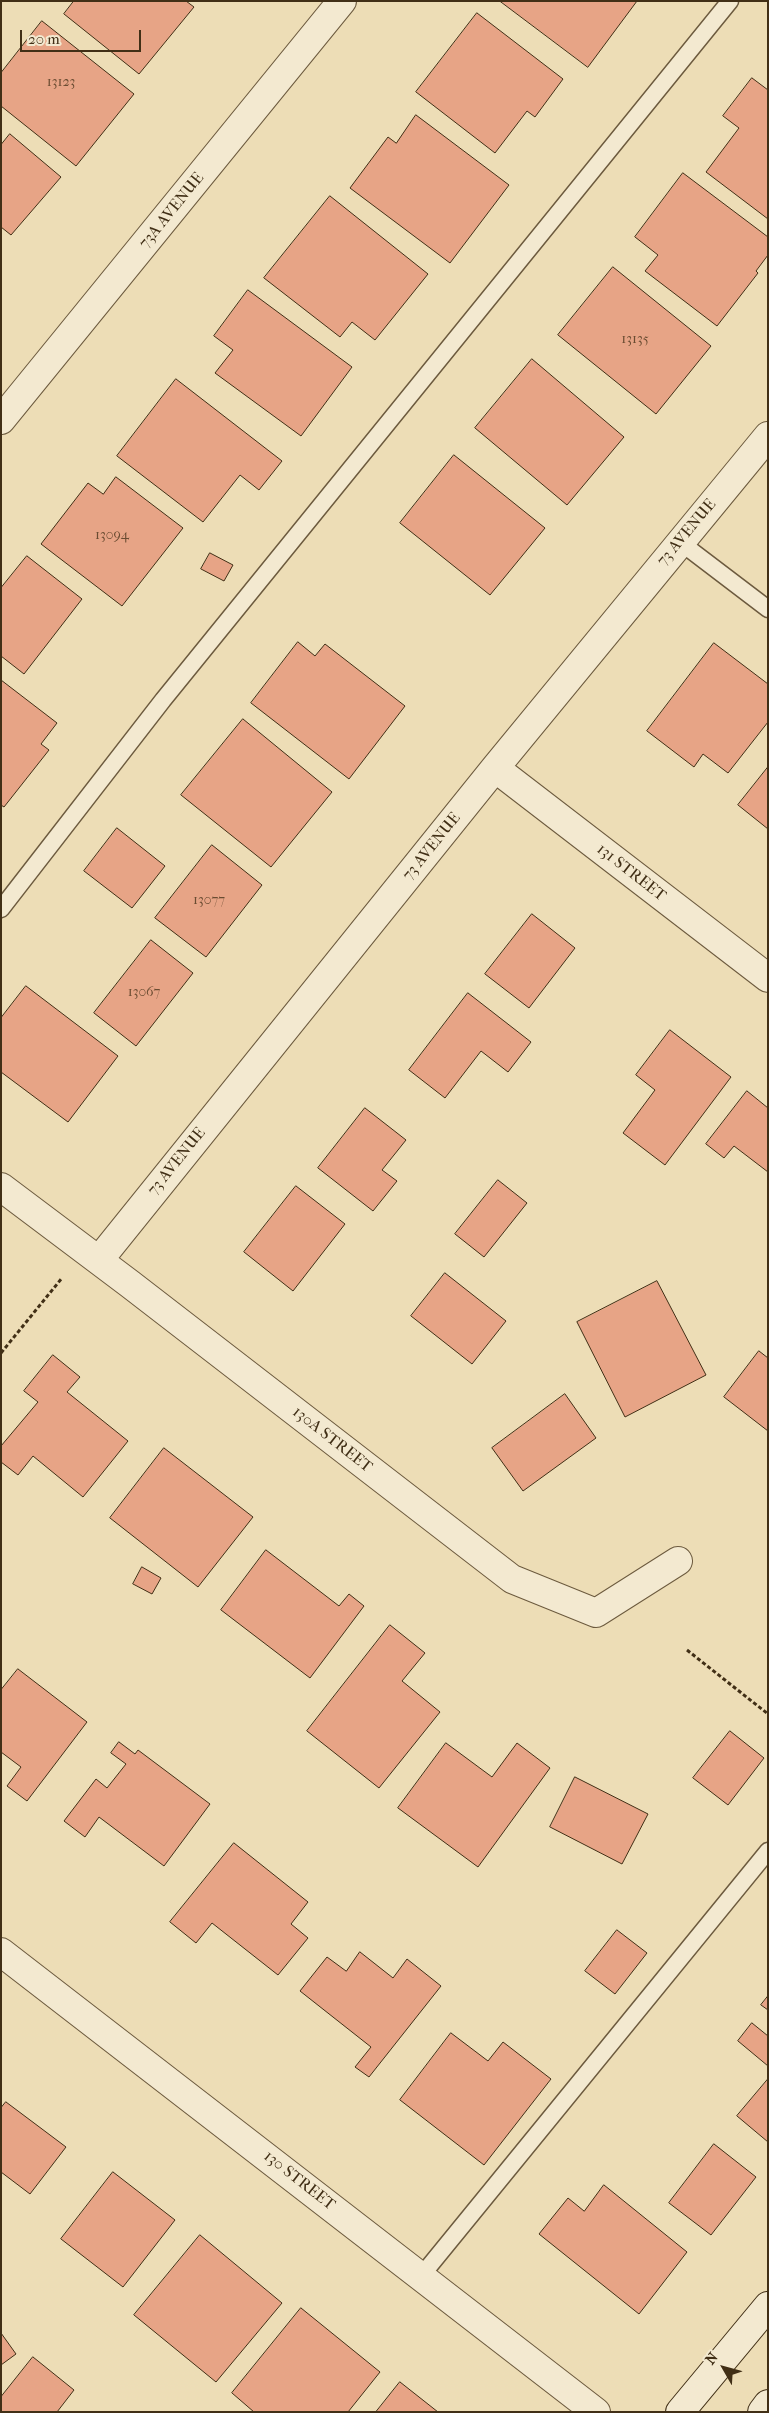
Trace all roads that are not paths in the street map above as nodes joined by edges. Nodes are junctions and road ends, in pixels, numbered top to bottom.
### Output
1 (342, 1) edge
2 (730, 1) edge
3 (1, 420) edge
4 (768, 436) edge
5 (680, 542) junction
6 (768, 609) edge
7 (495, 768) junction
8 (1, 909) edge
9 (768, 978) edge
10 (1, 1187) edge
11 (99, 1260) junction
12 (678, 1561) dead end
13 (768, 1851) edge
14 (1, 1952) edge
15 (422, 2275) junction
16 (768, 2306) edge
17 (768, 2404) edge
18 (596, 2412) edge
19 (680, 2412) edge
20 (762, 2412) edge

1 - 3 street, 73A AVENUE
2 - 8 lane
4 - 5 street, 73 AVENUE
5 - 6 lane
5 - 7 street, 73 AVENUE
7 - 9 street, 131 STREET
7 - 11 street, 73 AVENUE
10 - 11 street, 130A STREET
11 - 12 street, 130A STREET
13 - 15 lane
14 - 15 street, 130 STREET
15 - 18 street, 130 STREET
16 - 19 street
17 - 20 street

